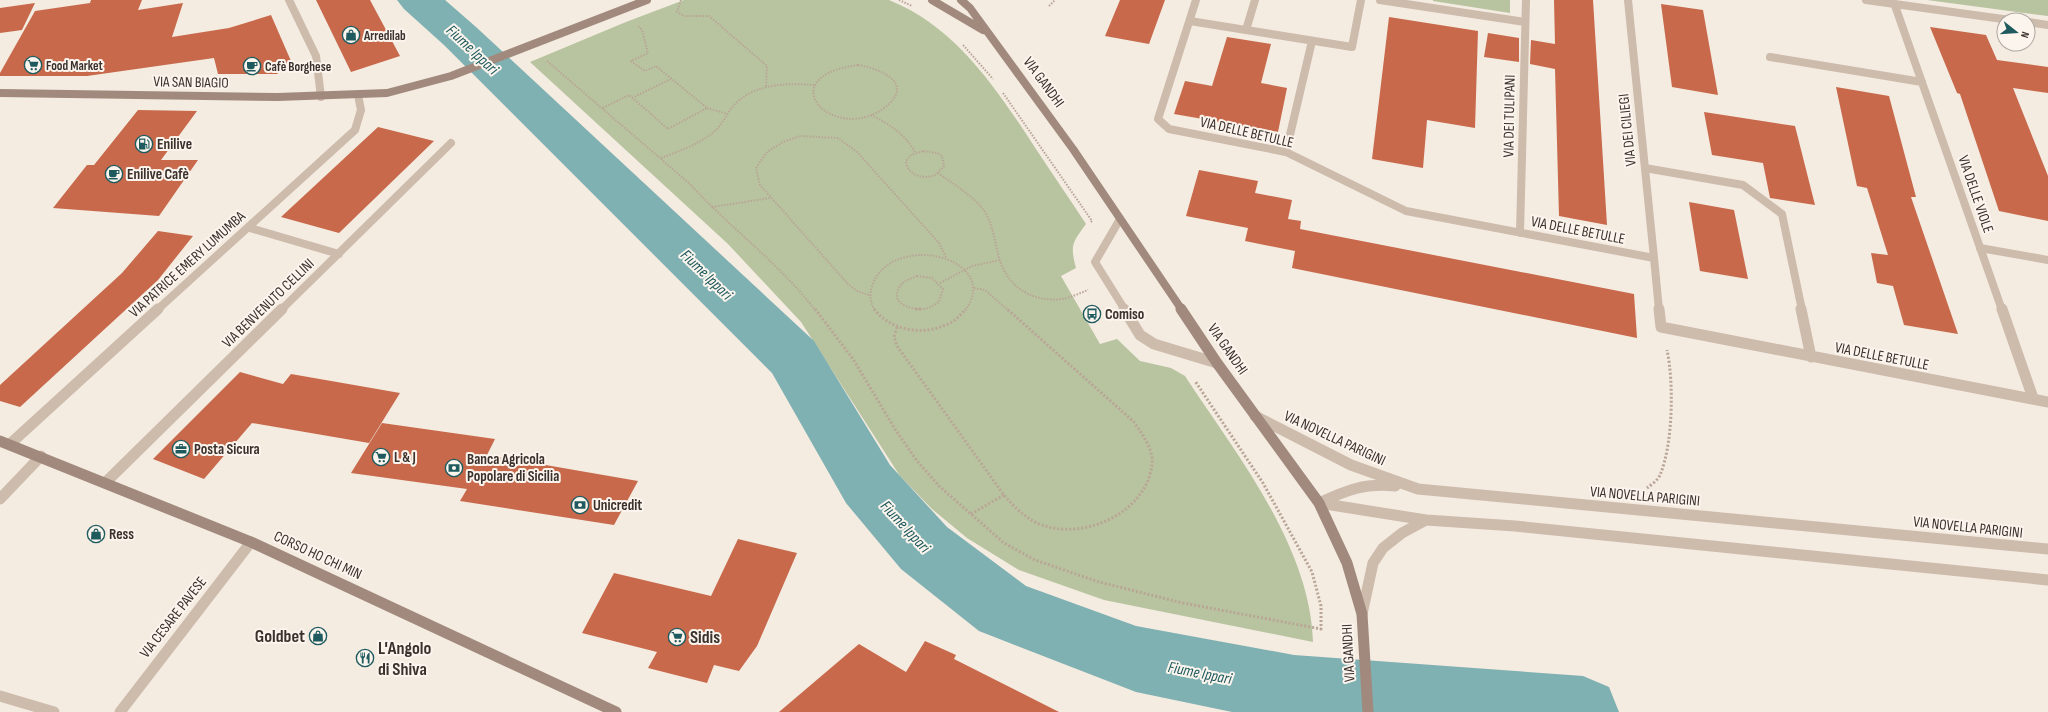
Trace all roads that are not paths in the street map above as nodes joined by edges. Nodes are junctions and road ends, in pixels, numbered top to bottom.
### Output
1 (289, 0) edge
2 (639, 0) edge
3 (647, 0) edge
4 (932, 0) edge
5 (961, 0) edge
6 (1196, 0) edge
7 (1255, 0) edge
8 (1361, 0) edge
9 (1380, 0) edge
10 (1526, 0) edge
11 (1628, 0) edge
12 (1866, 0) edge
13 (1893, 2) edge
14 (620, 10) junction
15 (1996, 18) edge
16 (1190, 21) junction
17 (1526, 22) junction
18 (2036, 23) edge
19 (2048, 25) edge
20 (1246, 30) junction
21 (989, 33) junction
22 (1312, 41) junction
23 (1770, 57) dead end
24 (1922, 82) junction
25 (0, 93) edge
26 (358, 95) junction
27 (321, 97) junction
28 (451, 143) dead end
29 (1286, 152) junction
30 (1645, 168) junction
31 (1120, 219) junction
32 (250, 228) junction
33 (1520, 233) junction
34 (1980, 248) junction
35 (338, 254) junction
36 (1654, 258) junction
37 (2048, 260) edge
38 (1811, 357) junction
39 (1218, 363) junction
40 (2033, 398) junction
41 (2048, 402) edge
42 (1255, 416) junction
43 (5, 443) edge
44 (41, 456) junction
45 (105, 483) junction
46 (1418, 488) junction
47 (0, 499) edge
48 (1319, 503) junction
49 (1426, 520) junction
50 (251, 542) junction
51 (2048, 550) edge
52 (2048, 580) edge
53 (1362, 614) junction
54 (0, 696) edge
55 (54, 712) edge
56 (120, 712) edge
57 (616, 712) edge
58 (1368, 712) edge

1 - 27 street
2 - 14 main road
3 - 14 main road
4 - 21 main road
5 - 21 main road, VIA GANDHI
6 - 16 street, VIA DELLE BETULLE
7 - 20 street
8 - 22 street
9 - 17 street
10 - 17 street, VIA DEI TULIPANI
11 - 30 street, VIA DEI CILIEGI
12 - 13 street
13 - 15 street
13 - 24 street, VIA DELLE VIOLE
14 - 26 main road, VIA SAN BIAGIO
16 - 20 street
16 - 29 street, VIA DELLE BETULLE
17 - 33 street, VIA DEI TULIPANI
18 - 19 street
20 - 22 street
21 - 31 main road, VIA GANDHI
22 - 29 street
23 - 24 street
24 - 34 street, VIA DELLE VIOLE
25 - 27 main road, VIA SAN BIAGIO
26 - 27 main road, VIA SAN BIAGIO
26 - 32 street, VIA PATRICE EMERY LUMUMBA
28 - 35 street, VIA BENVENUTO CELLINI
29 - 33 street, VIA DELLE BETULLE
30 - 36 street, VIA DEI CILIEGI
30 - 38 street
31 - 39 main road, VIA GANDHI
31 - 39 street
32 - 35 street
32 - 43 street, VIA PATRICE EMERY LUMUMBA
33 - 36 street, VIA DELLE BETULLE
34 - 37 street
34 - 40 street, VIA DELLE VIOLE
35 - 45 street, VIA BENVENUTO CELLINI
36 - 38 street, VIA DELLE BETULLE
38 - 40 street, VIA DELLE BETULLE
39 - 42 main road, VIA GANDHI
40 - 41 street, VIA DELLE BETULLE
42 - 46 street, VIA NOVELLA PARIGINI
42 - 48 main road, VIA GANDHI
43 - 44 main road, CORSO HO CHI MIN
44 - 45 main road, CORSO HO CHI MIN
44 - 47 street
45 - 50 main road, CORSO HO CHI MIN
46 - 48 street
46 - 51 street, VIA NOVELLA PARIGINI
48 - 49 street
48 - 53 main road, VIA GANDHI
49 - 52 street
49 - 53 street
50 - 56 street, VIA CESARE PAVESE
50 - 57 main road, CORSO HO CHI MIN
53 - 58 main road, VIA GANDHI
54 - 55 street

